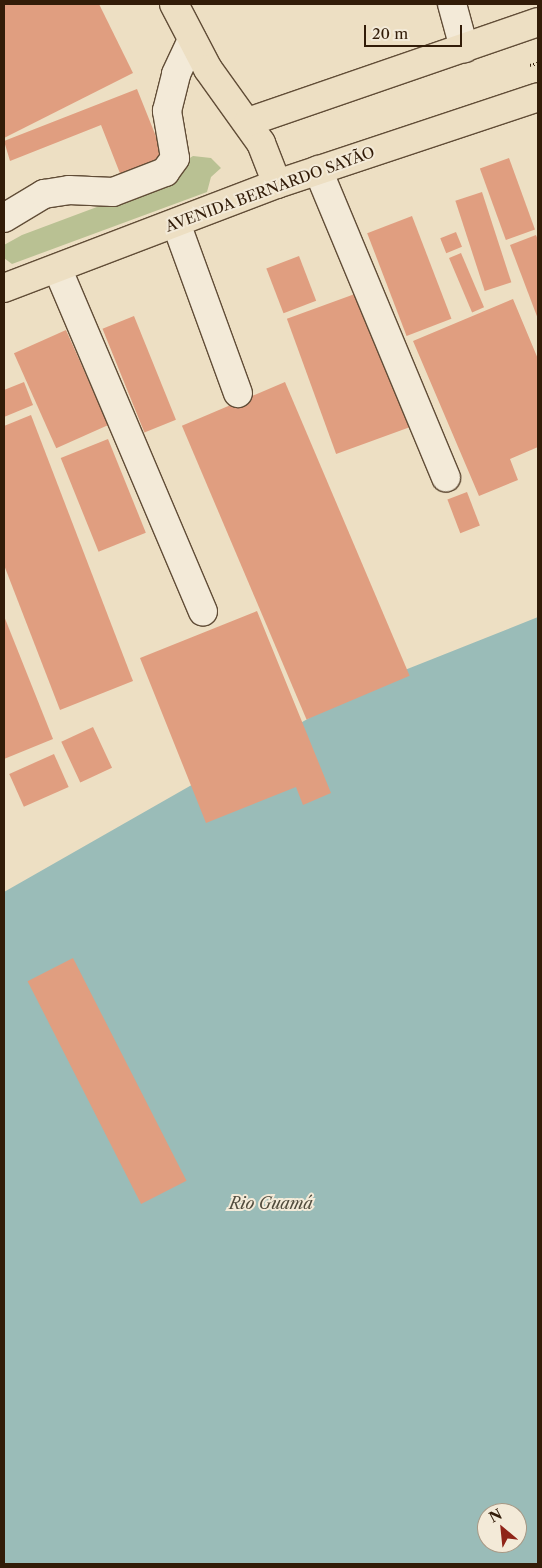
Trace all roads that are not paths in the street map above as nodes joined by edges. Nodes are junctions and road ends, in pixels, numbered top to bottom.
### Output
1 (174, 4) edge
2 (452, 4) edge
3 (538, 22) edge
4 (192, 40) junction
5 (464, 48) junction
6 (538, 97) edge
7 (248, 122) junction
8 (318, 170) junction
9 (277, 184) junction
10 (4, 218) edge
11 (176, 223) junction
12 (58, 270) junction
13 (4, 288) edge
14 (238, 392) dead end
15 (446, 477) dead end
16 (203, 611) dead end

1 - 4 main road
2 - 5 lane
3 - 5 main road
4 - 7 main road
4 - 10 lane
5 - 7 main road
6 - 8 main road, AVENIDA BERNARDO SAYÃO
7 - 9 main road
8 - 9 main road, AVENIDA BERNARDO SAYÃO
8 - 15 lane
9 - 11 main road, AVENIDA BERNARDO SAYÃO
11 - 12 main road, AVENIDA BERNARDO SAYÃO
11 - 14 lane
12 - 13 main road, AVENIDA BERNARDO SAYÃO
12 - 16 lane

